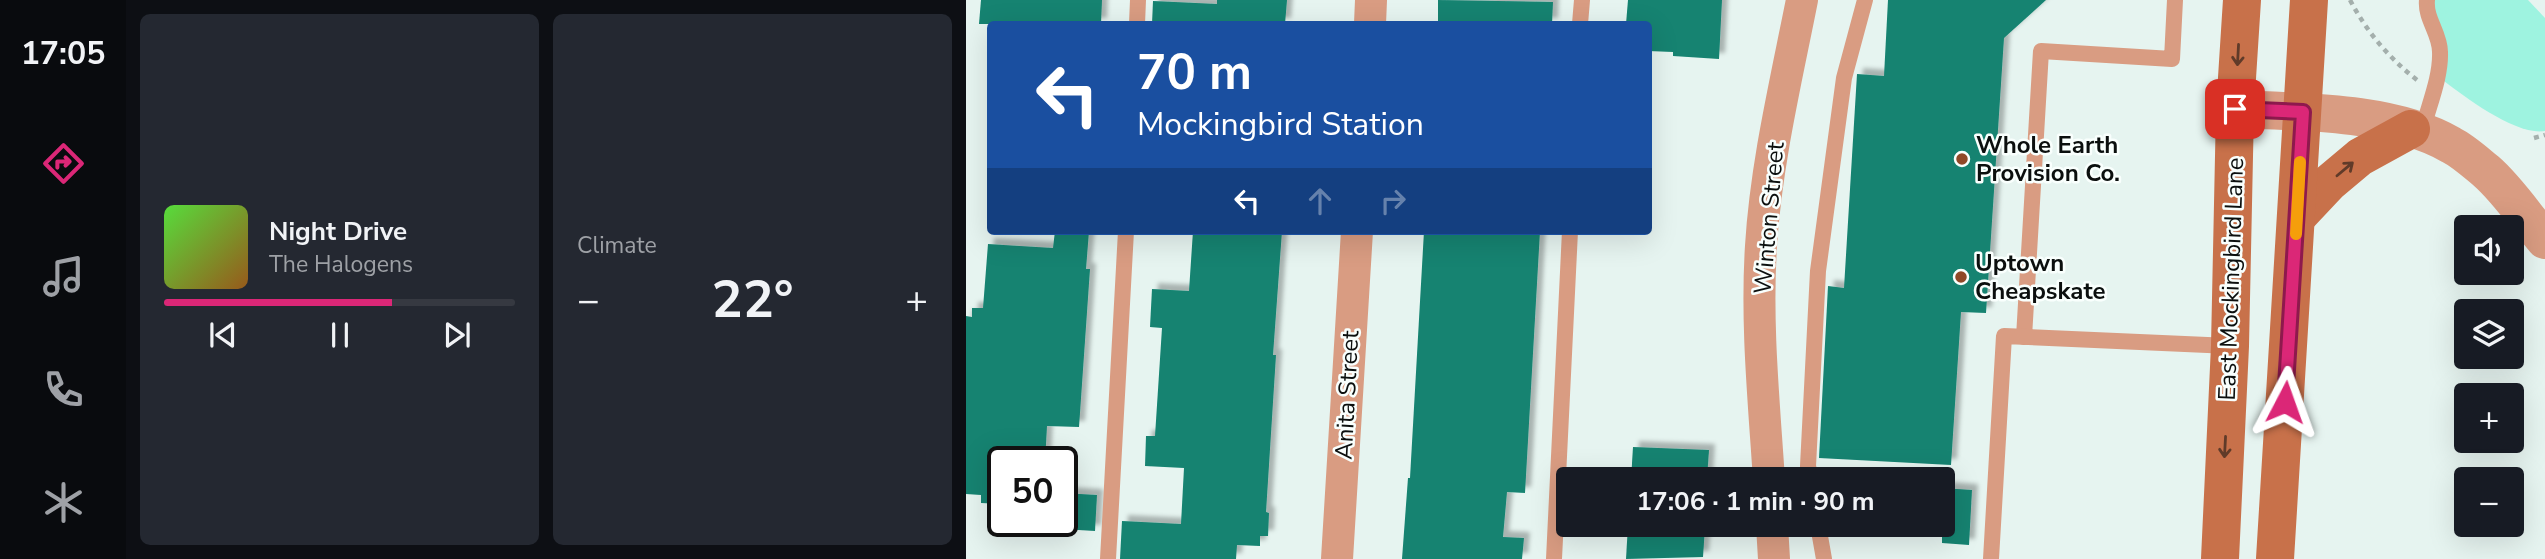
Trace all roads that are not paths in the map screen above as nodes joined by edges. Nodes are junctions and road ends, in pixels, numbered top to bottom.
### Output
1 (1138, 0) edge
2 (1371, 0) edge
3 (1582, 0) edge
4 (1802, 0) edge
5 (1865, 0) edge
6 (2175, 0) edge
7 (2242, 0) edge
8 (2309, 0) edge
9 (2427, 0) edge
10 (1137, 21) edge
11 (1370, 21) edge
12 (1580, 21) edge
13 (2235, 109) junction
14 (2303, 112) junction
15 (2416, 130) junction
16 (2297, 217) junction
17 (2539, 222) edge
18 (1126, 235) edge
19 (1357, 235) edge
20 (1570, 235) edge
21 (2024, 337) junction
22 (2230, 346) junction
23 (2288, 349) junction
24 (1768, 467) edge
25 (1808, 467) edge
26 (1773, 537) edge
27 (1820, 537) edge
28 (1108, 559) edge
29 (1337, 559) edge
30 (1554, 559) edge
31 (1774, 559) edge
32 (1824, 559) edge
33 (1991, 559) edge
34 (2220, 559) edge
35 (2275, 559) edge

1 - 10 lane
2 - 11 street
3 - 12 lane
4 - 24 street, Winton Street
5 - 25 lane
6 - 21 lane
7 -> 13 main road, East Mockingbird Lane
8 - 14 main road
9 - 15 lane
13 - 14 street
13 - 22 main road, East Mockingbird Lane
14 - 15 street
14 - 16 main road
16 -> 15 main road
15 - 17 street
16 - 23 main road
18 - 28 lane
19 - 29 street, Anita Street
20 - 30 lane
21 - 22 lane
21 - 33 lane
22 - 23 main road
22 -> 34 main road, East Mockingbird Lane
23 - 35 main road
26 - 31 street
27 - 32 lane

